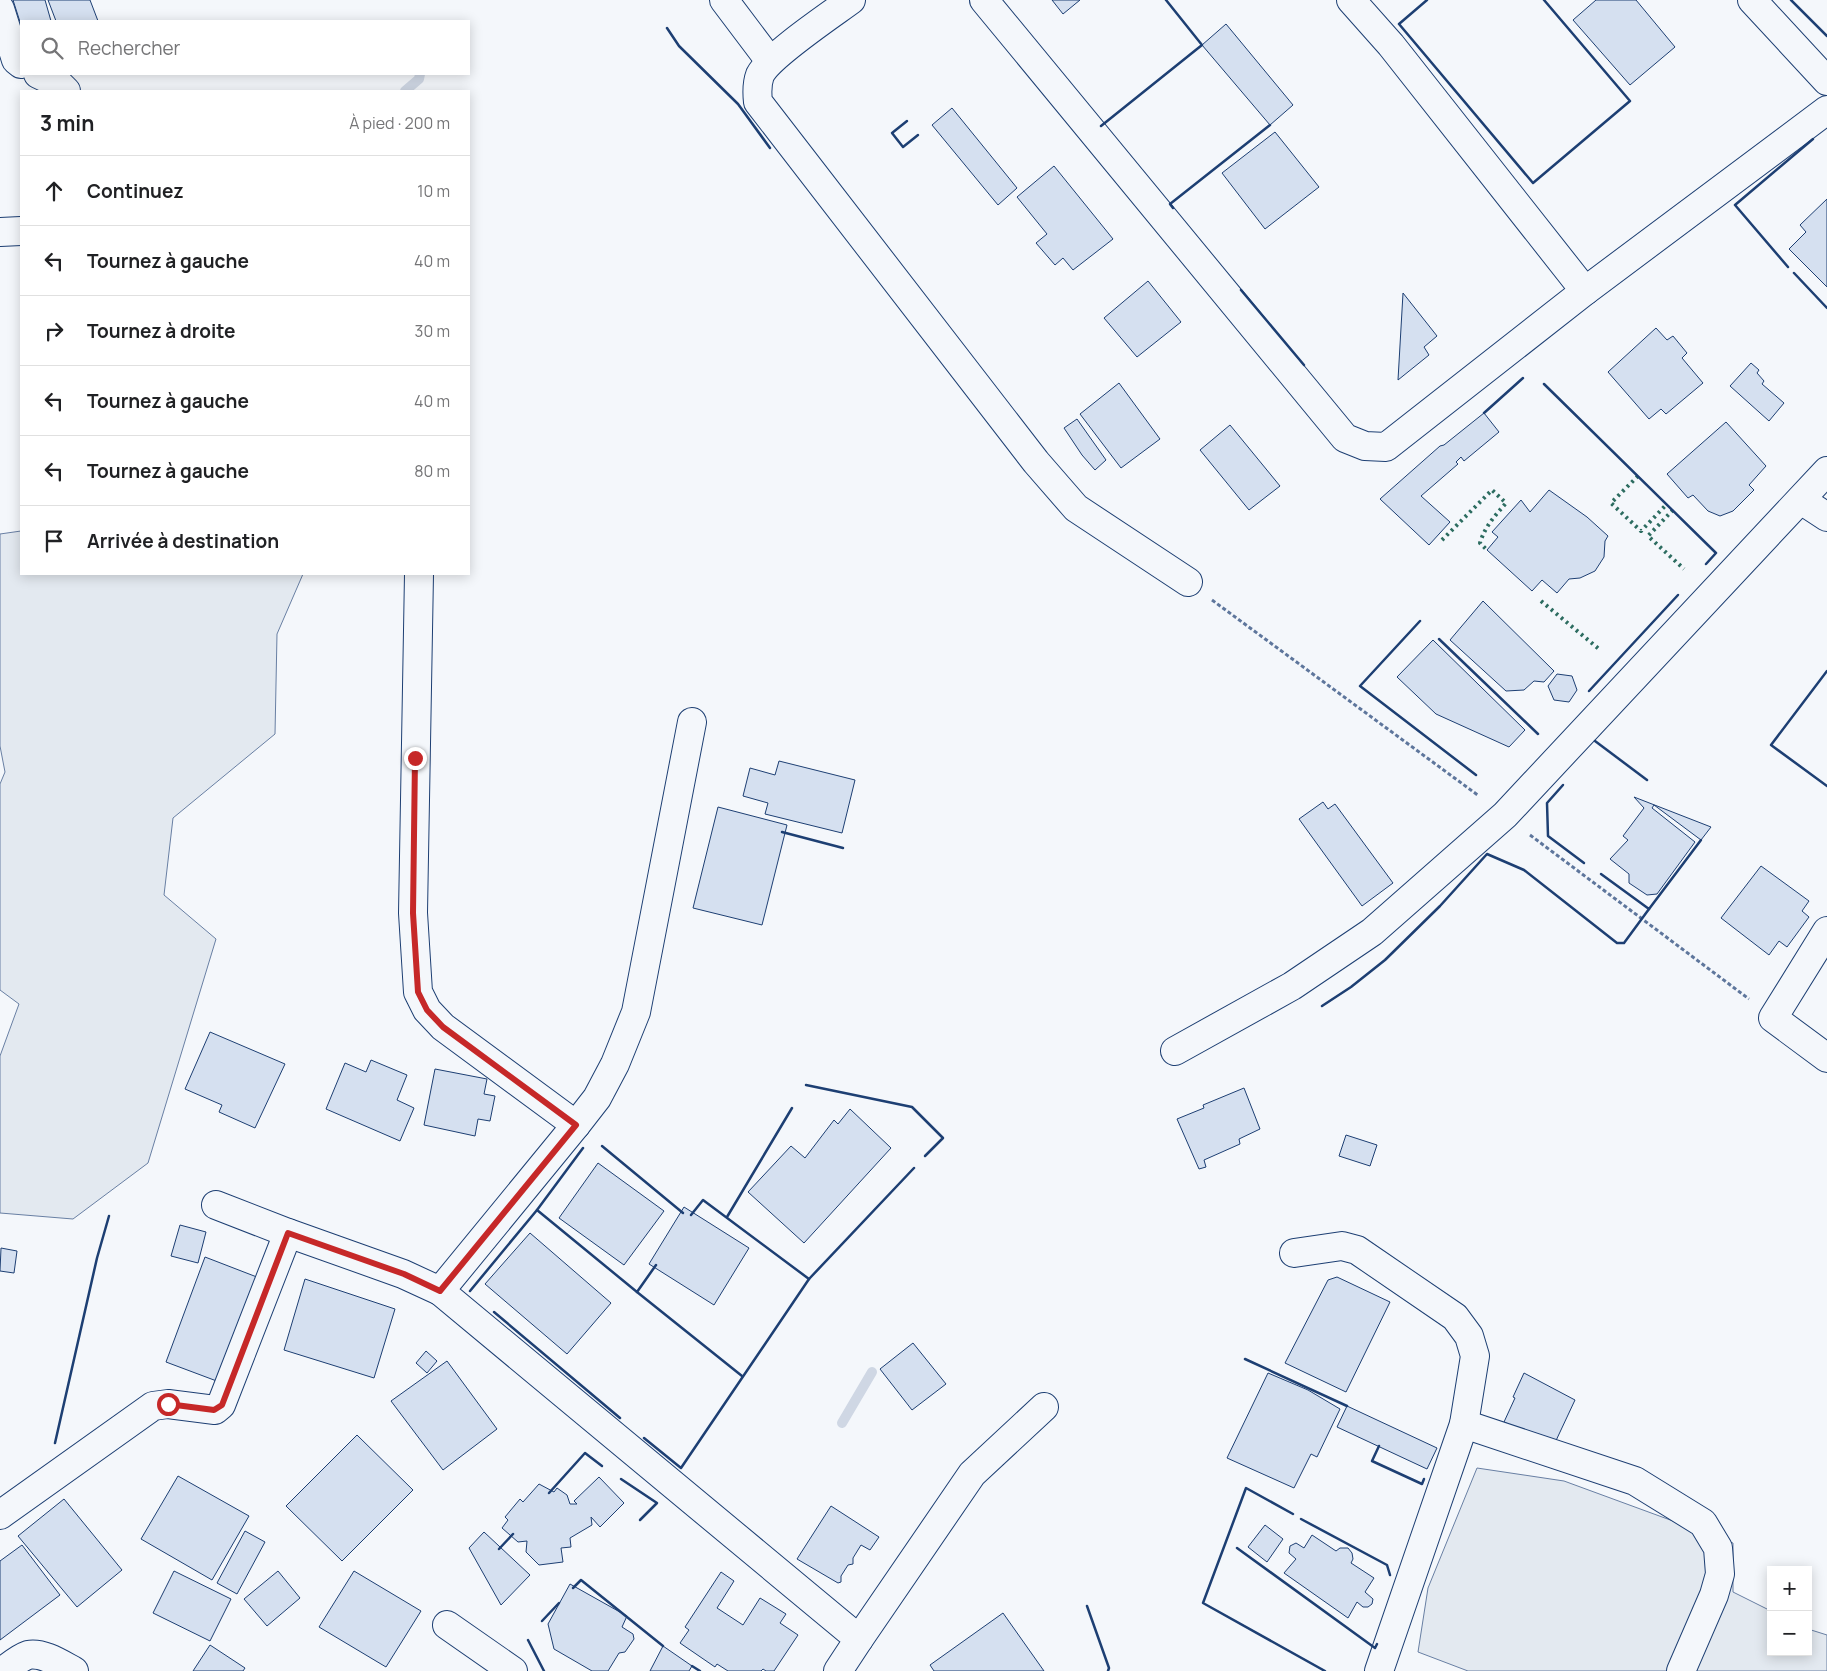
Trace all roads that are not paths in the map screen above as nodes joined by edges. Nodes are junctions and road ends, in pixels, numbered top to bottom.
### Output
1 (724, 0) edge
2 (851, 0) edge
3 (984, 0) edge
4 (1351, 0) edge
5 (1752, 0) edge
6 (0, 10) edge
7 (770, 61) junction
8 (20, 63) edge
9 (40, 75) edge
10 (1827, 81) edge
11 (65, 90) edge
12 (1827, 110) edge
13 (20, 231) edge
14 (0, 232) edge
15 (1586, 291) junction
16 (1827, 471) edge
17 (1801, 500) junction
18 (1827, 517) edge
19 (419, 575) edge
20 (1188, 582) road end
21 (692, 722) dead end
22 (1827, 931) edge
23 (1175, 1051) dead end
24 (1827, 1058) edge
25 (576, 1125) junction
26 (216, 1205) dead end
27 (288, 1233) junction
28 (1294, 1253) dead end
29 (440, 1291) junction
30 (1044, 1407) dead end
31 (1464, 1424) junction
32 (0, 1515) edge
33 (447, 1625) dead end
34 (859, 1639) junction
35 (3, 1671) edge
36 (74, 1671) edge
37 (512, 1671) edge
38 (838, 1671) edge
39 (1379, 1671) edge
40 (1681, 1671) edge

1 - 7 street
2 - 7 street
3 - 15 street
4 - 15 street
5 - 10 street
6 - 8 street
7 - 20 street
9 - 11 street
12 - 15 street
13 - 14 street
16 - 17 street
17 - 18 street
17 - 23 street
19 - 25 street
21 - 25 street
22 - 24 street
25 - 29 street
26 - 27 street
27 - 29 street
27 - 32 street
28 - 31 street
29 - 34 street
30 - 34 street
31 - 39 street
31 - 40 street
33 - 37 street
34 - 38 street
35 - 36 street

